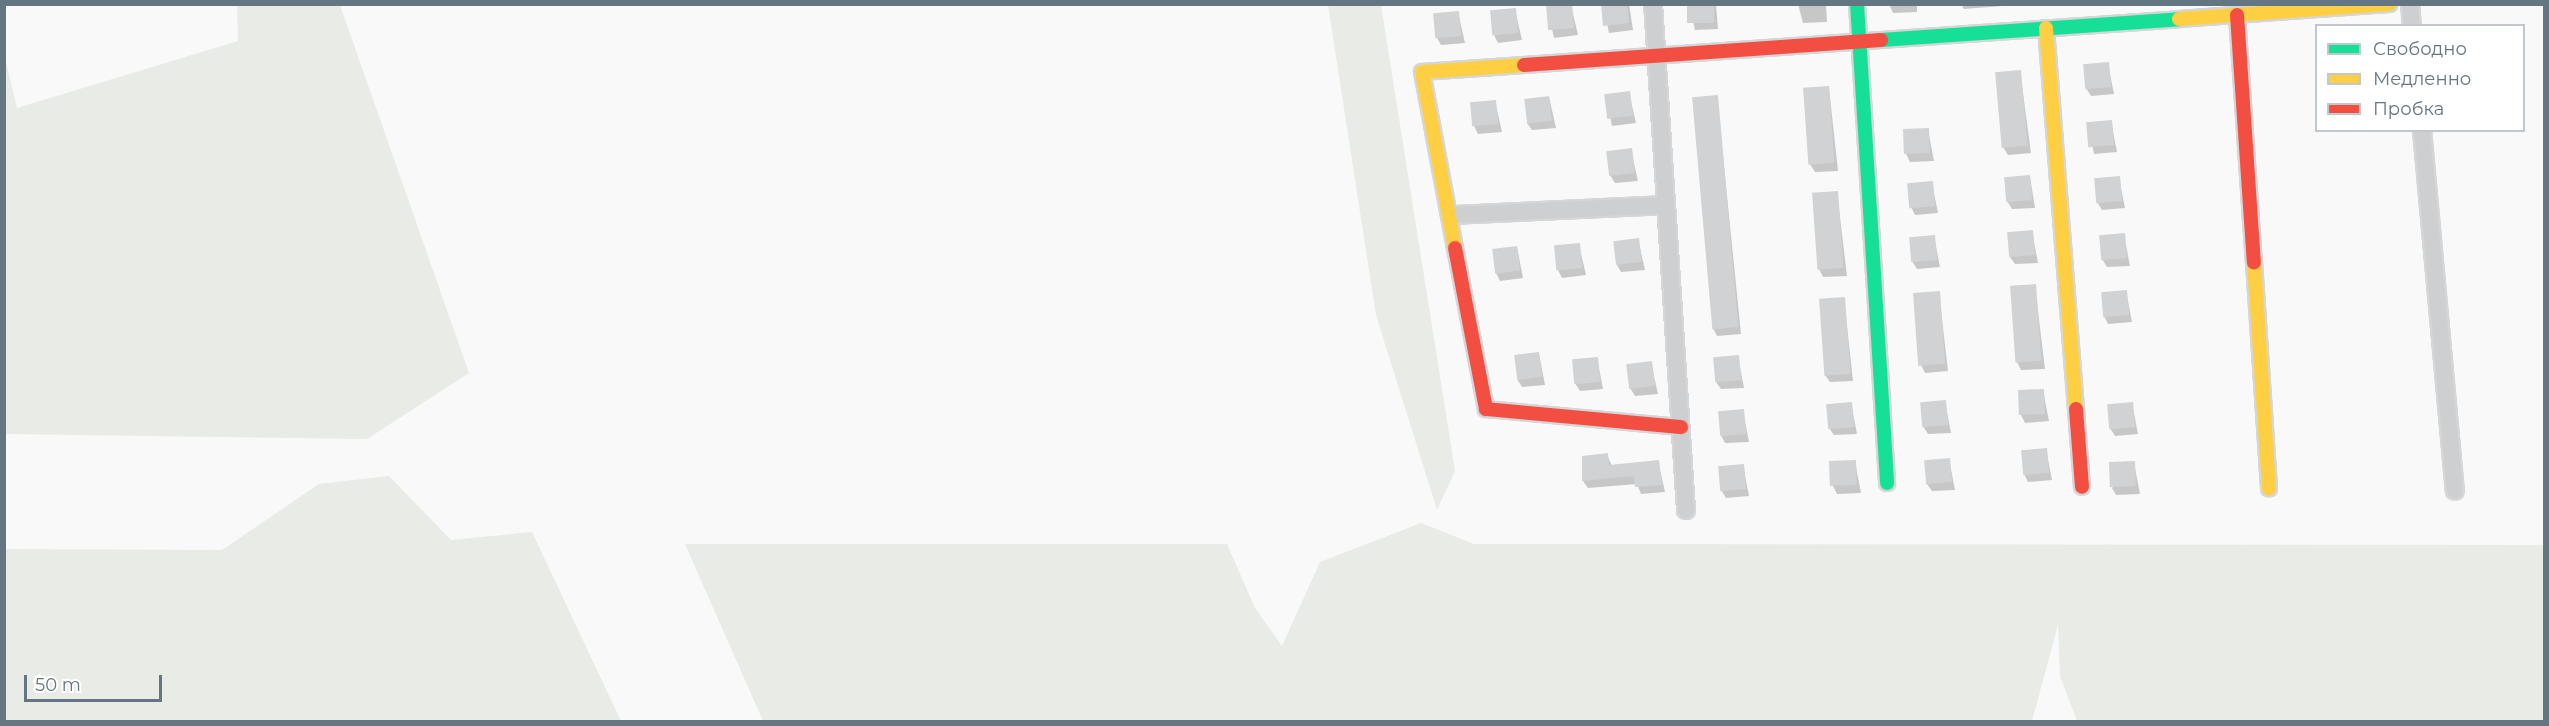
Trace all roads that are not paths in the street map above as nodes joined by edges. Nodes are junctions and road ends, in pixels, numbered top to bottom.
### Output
1 (1653, 4) edge
2 (1857, 4) edge
3 (2390, 4) edge
4 (2410, 4) edge
5 (2237, 15) junction
6 (2412, 24) edge
7 (2046, 28) junction
8 (1860, 39) junction
9 (1656, 55) junction
10 (2422, 132) edge
11 (1665, 205) junction
12 (1453, 215) junction
13 (1681, 427) junction
14 (1887, 483) dead end
15 (2082, 487) dead end
16 (2270, 489) dead end
17 (2455, 490) dead end
18 (1686, 510) dead end

1 - 9 street
2 - 8 street
3 - 5 street
4 - 6 street
5 - 7 street
5 - 16 street
7 - 8 street
7 - 15 street
8 - 9 street
8 - 14 street
9 - 11 street
9 - 12 street
10 - 17 street
11 - 12 street
11 - 13 street
12 - 13 street
13 - 18 street

